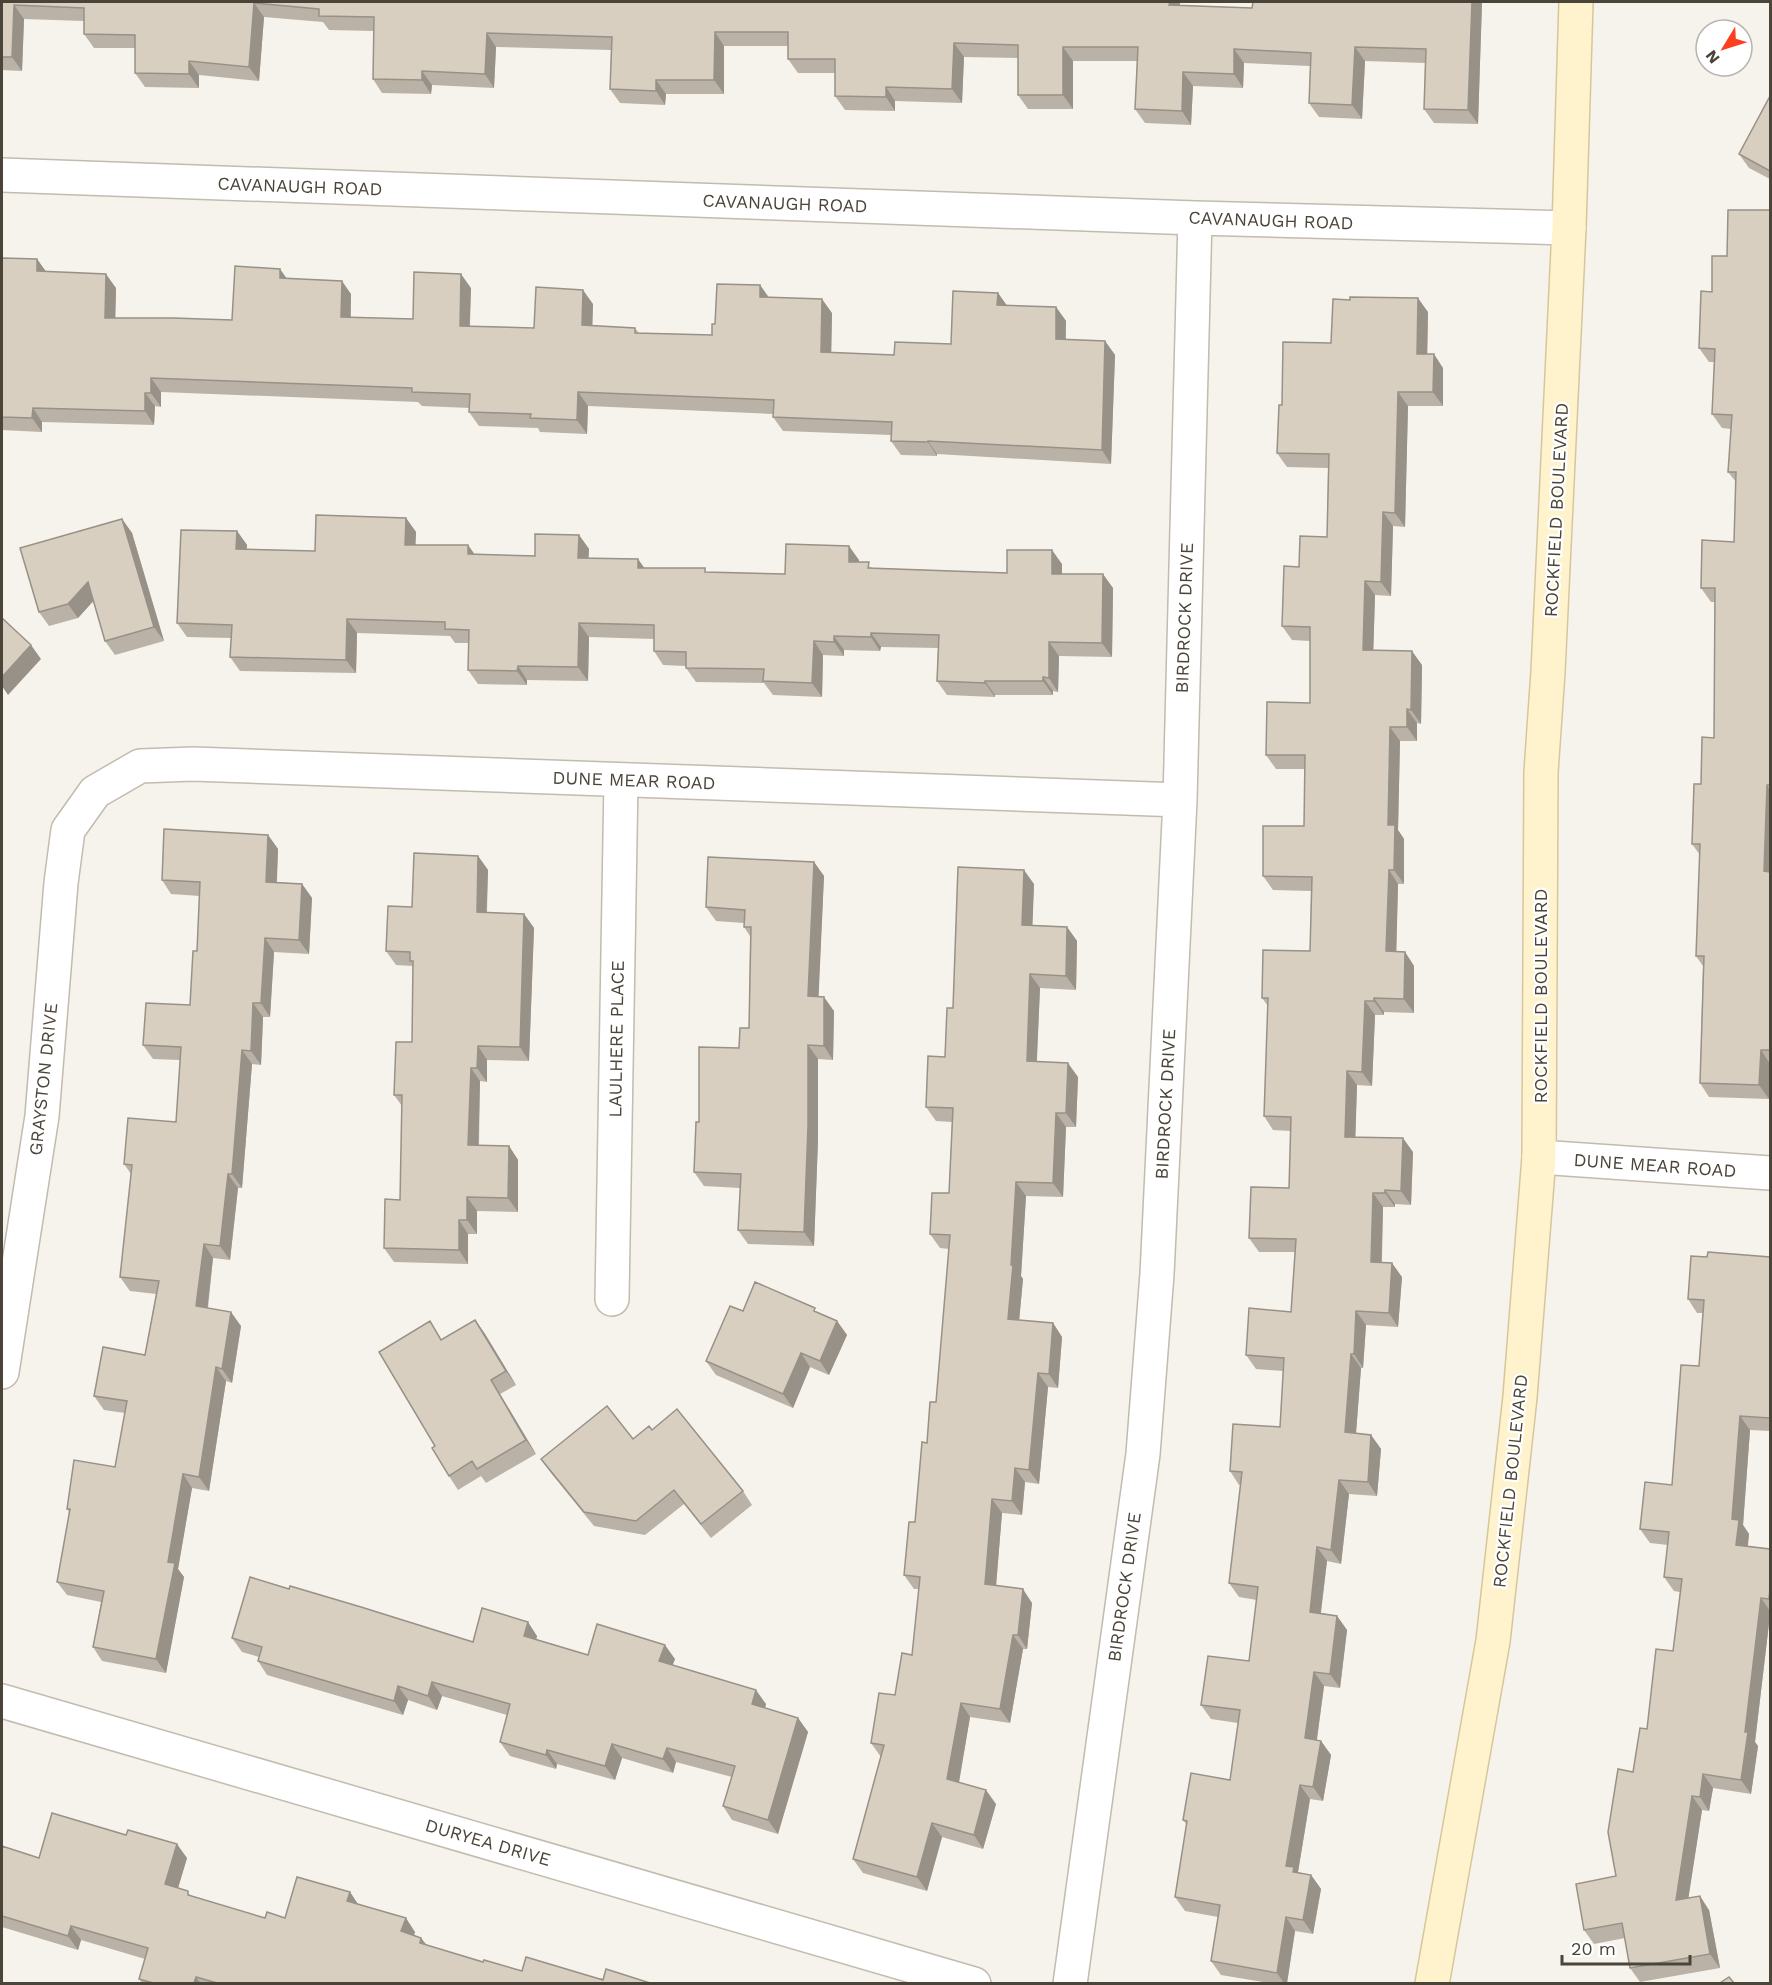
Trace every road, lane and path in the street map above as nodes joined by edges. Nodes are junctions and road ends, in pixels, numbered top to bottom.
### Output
1 (1576, 2) edge
2 (2, 175) edge
3 (1195, 218) junction
4 (1569, 228) junction
5 (621, 780) junction
6 (95, 792) joint
7 (1180, 800) junction
8 (1539, 1157) junction
9 (1770, 1173) edge
10 (612, 1299) dead end
11 (2, 1372) edge
12 (2, 1701) edge
13 (974, 1983) edge
14 (1070, 1983) edge
15 (1432, 1983) edge

1 - 4 main road, ROCKFIELD BOULEVARD
2 - 3 street, CAVANAUGH ROAD
3 - 4 street, CAVANAUGH ROAD
3 - 7 street, BIRDROCK DRIVE
4 - 8 main road, ROCKFIELD BOULEVARD
5 - 6 street, DUNE MEAR ROAD
5 - 7 street, DUNE MEAR ROAD
5 - 10 street, LAULHERE PLACE
6 - 11 street, GRAYSTON DRIVE
7 - 14 street, BIRDROCK DRIVE
8 - 9 street, DUNE MEAR ROAD
8 - 15 main road, ROCKFIELD BOULEVARD
12 - 13 street, DURYEA DRIVE

